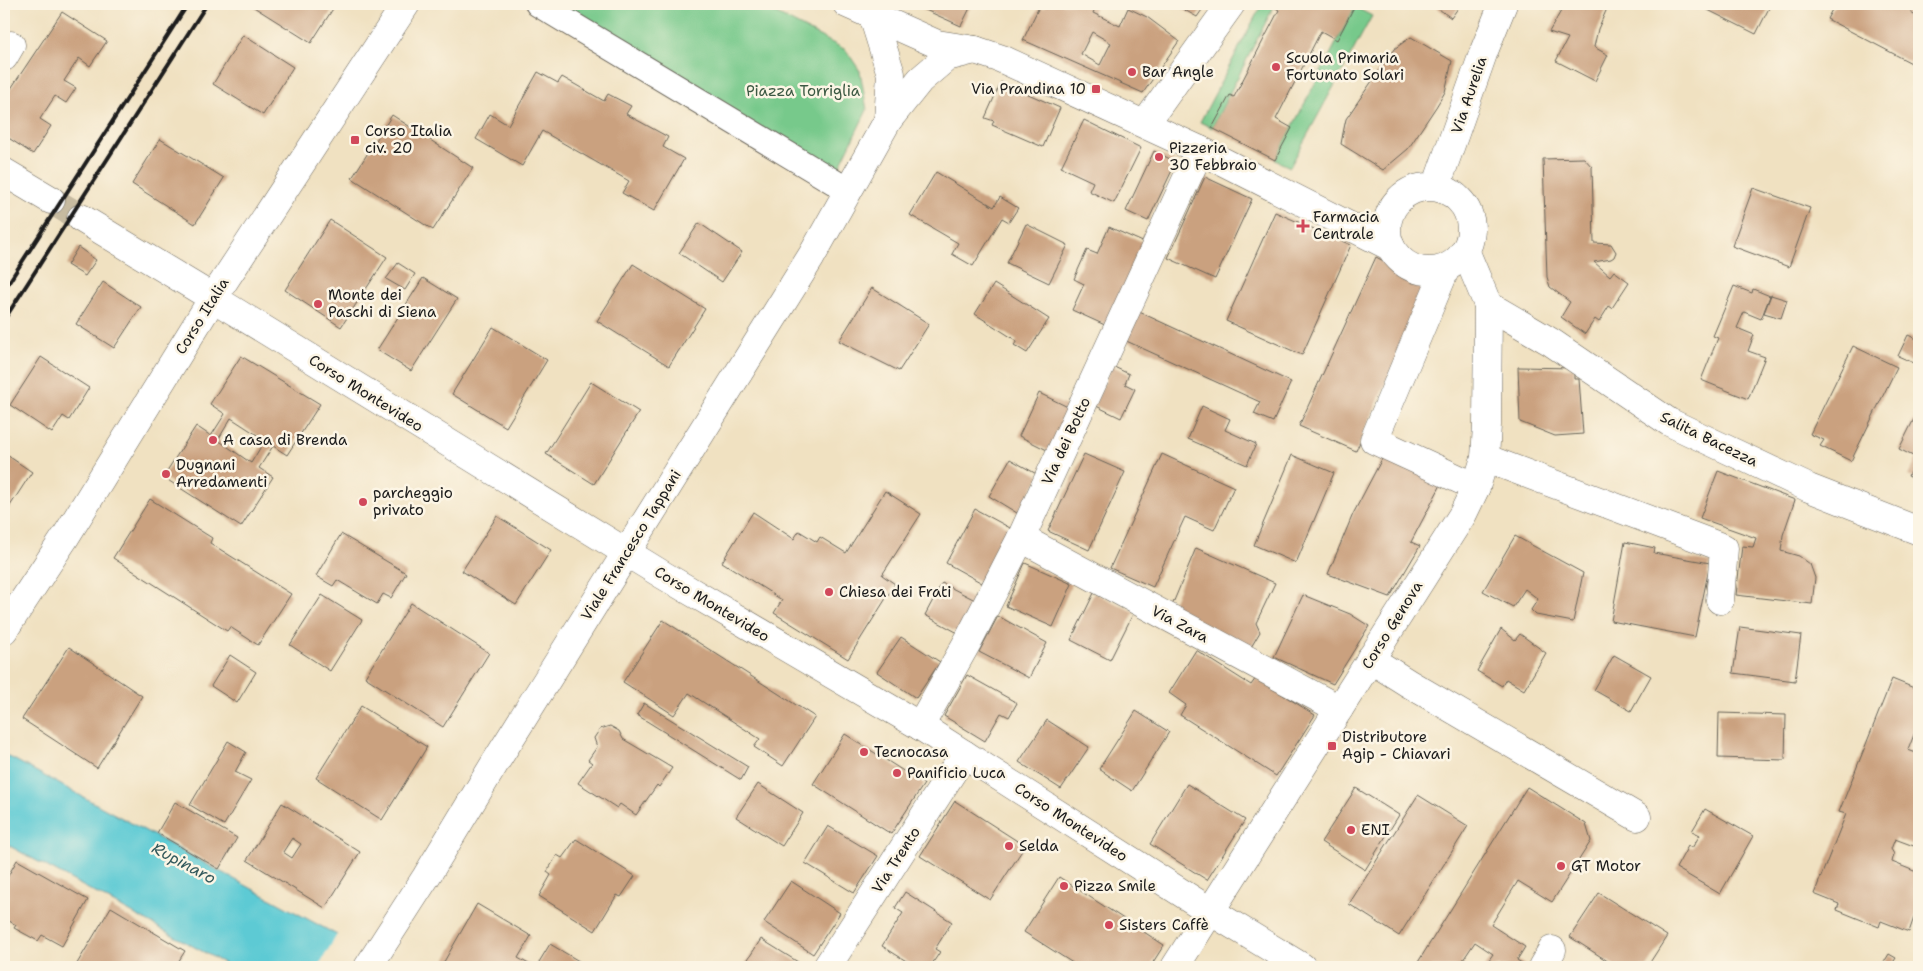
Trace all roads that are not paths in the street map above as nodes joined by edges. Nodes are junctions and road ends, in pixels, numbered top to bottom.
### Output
1 (406, 4) edge
2 (538, 4) edge
3 (846, 4) edge
4 (1231, 4) edge
5 (1504, 4) edge
6 (872, 16) junction
7 (975, 50) junction
8 (888, 120) junction
9 (1145, 124) junction
10 (1200, 150) junction
11 (4, 172) edge
12 (1436, 188) junction
13 (849, 191) junction
14 (51, 200) tunnel mouth
15 (80, 218) tunnel mouth
16 (1391, 247) junction
17 (1455, 259) junction
18 (213, 298) junction
19 (1488, 305) junction
20 (1484, 458) junction
21 (1476, 487) junction
22 (1919, 531) edge
23 (1021, 538) junction
24 (627, 553) junction
25 (1720, 600) dead end
26 (4, 630) edge
27 (1370, 659) junction
28 (1339, 709) junction
29 (920, 726) junction
30 (964, 754) junction
31 (1637, 817) dead end
32 (1210, 911) junction
33 (372, 960) edge
34 (827, 967) edge
35 (1175, 967) edge
36 (1302, 967) edge

1 - 18 main road, Corso Italia
2 - 13 street
3 - 6 main road
4 - 9 main road
5 - 12 main road, Via Aurelia
6 - 7 main road
6 - 8 main road, Viale Francesco Tappani
7 - 8 main road, Viale Francesco Tappani
7 - 9 main road
8 - 13 main road, Viale Francesco Tappani
9 - 10 main road
10 - 16 main road
10 - 23 main road, Via dei Botto
11 - 14 main road
12 - 16 main road
12 - 17 main road
13 - 24 main road, Viale Francesco Tappani
15 - 18 main road, Corso Montevideo
16 - 17 main road
17 - 19 main road, Corso Genova
17 - 21 main road
18 - 24 main road, Corso Montevideo
18 - 26 main road, Corso Italia
19 - 20 main road, Corso Genova
19 - 22 main road, Salita Bacezza
20 - 21 main road, Corso Genova
20 - 25 main road
21 - 27 main road, Corso Genova
23 - 28 main road, Via Zara
23 - 29 main road, Via dei Botto
24 - 29 main road, Corso Montevideo
24 - 33 main road, Viale Francesco Tappani
27 - 28 main road, Corso Genova
27 - 31 main road
28 - 32 main road, Corso Genova
29 - 30 main road, Corso Montevideo
30 - 32 main road, Corso Montevideo
30 - 34 main road, Via Trento
32 - 35 main road, Corso Genova
32 - 36 main road, Corso Montevideo

